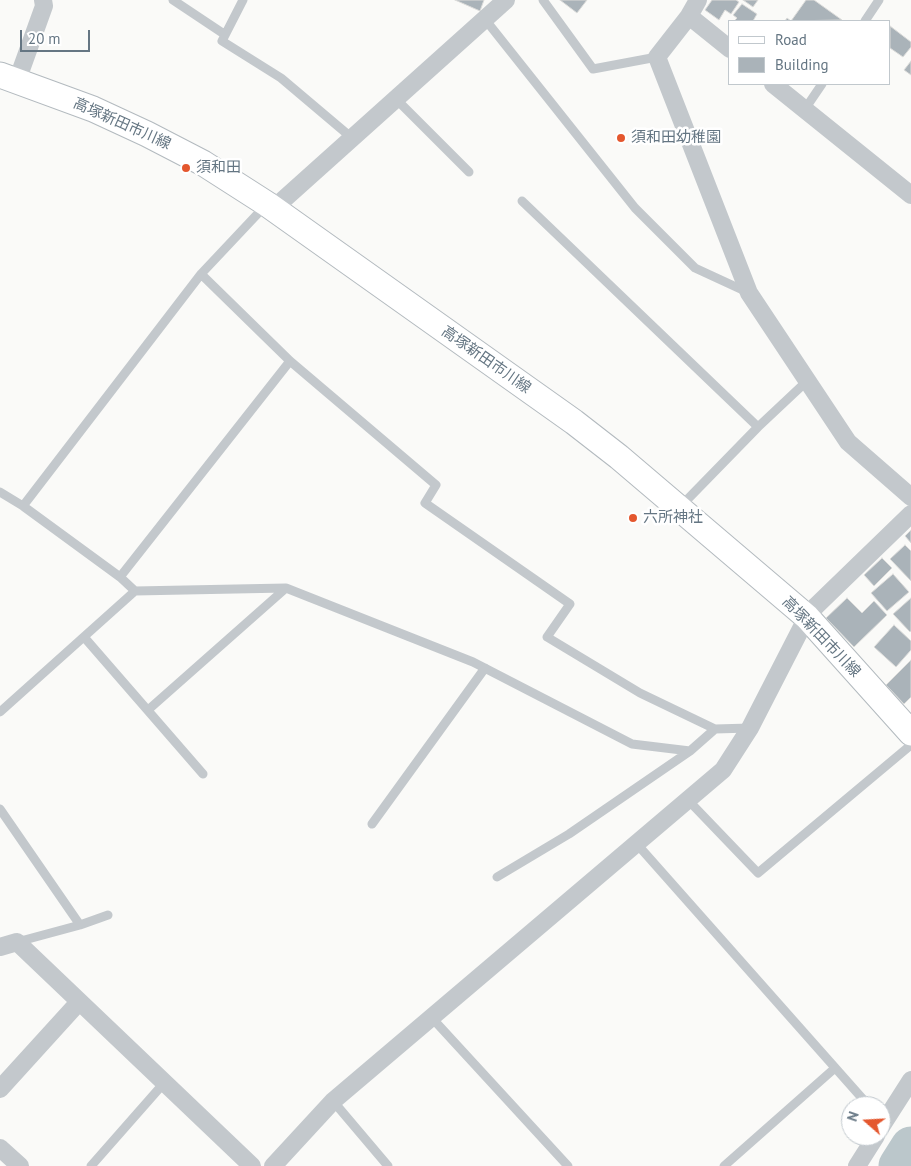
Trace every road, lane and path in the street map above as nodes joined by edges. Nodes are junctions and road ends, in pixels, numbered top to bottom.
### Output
1 (43, 0) edge
2 (173, 0) edge
3 (243, 0) edge
4 (506, 0) edge
5 (543, 0) edge
6 (698, 0) edge
7 (879, 0) edge
8 (689, 16) junction
9 (484, 18) junction
10 (866, 20) edge
11 (224, 34) junction
12 (728, 47) edge
13 (657, 57) junction
14 (8, 78) edge
15 (774, 85) edge
16 (821, 85) edge
17 (395, 98) junction
18 (804, 109) junction
19 (352, 138) junction
20 (469, 172) dead end
21 (911, 195) edge
22 (522, 201) dead end
23 (270, 207) junction
24 (201, 274) junction
25 (749, 293) junction
26 (290, 361) junction
27 (808, 381) junction
28 (758, 427) junction
29 (0, 492) edge
30 (911, 497) edge
31 (23, 506) junction
32 (679, 508) junction
33 (911, 514) edge
34 (120, 577) junction
35 (286, 588) junction
36 (135, 591) junction
37 (806, 617) junction
38 (84, 637) junction
39 (485, 668) junction
40 (148, 710) junction
41 (0, 712) edge
42 (750, 728) junction
43 (715, 729) junction
44 (911, 732) edge
45 (911, 745) edge
46 (690, 751) junction
47 (203, 774) dead end
48 (687, 800) junction
49 (0, 809) edge
50 (372, 824) dead end
51 (636, 843) junction
52 (498, 877) dead end
53 (108, 915) dead end
54 (80, 925) junction
55 (8, 944) edge
56 (79, 1002) junction
57 (432, 1018) junction
58 (835, 1068) junction
59 (911, 1080) edge
60 (164, 1083) junction
61 (0, 1089) edge
62 (860, 1096) edge
63 (333, 1101) junction
64 (891, 1110) edge
65 (869, 1146) edge
66 (0, 1148) edge
67 (20, 1166) edge
68 (90, 1166) edge
69 (252, 1166) edge
70 (273, 1166) edge
71 (388, 1166) edge
72 (568, 1166) edge
73 (724, 1166) edge
74 (857, 1166) edge

1 - 14 street
2 - 11 lane
3 - 11 lane
4 - 9 street
5 - 13 lane
6 - 8 street
7 - 10 lane
8 - 12 street
8 - 13 street
9 - 17 street
9 - 25 lane
11 - 19 lane
13 - 25 street
14 - 23 main road, 高塚新田市川線
15 - 18 street
16 - 18 lane
17 - 19 street
17 - 20 lane
18 - 21 street
19 - 23 street
22 - 28 lane
23 - 24 lane
23 - 32 main road, 高塚新田市川線
24 - 26 lane
24 - 31 lane
25 - 27 street
26 - 34 lane
26 - 43 lane
27 - 28 lane
27 - 30 street
28 - 32 lane
29 - 31 lane
31 - 34 lane
32 - 37 main road, 高塚新田市川線
33 - 37 street
34 - 36 lane
35 - 36 lane
35 - 39 lane
35 - 40 lane
36 - 38 lane
37 - 42 street
37 - 44 main road, 高塚新田市川線
38 - 40 lane
38 - 41 lane
39 - 46 lane
39 - 50 lane
40 - 47 lane
42 - 43 lane
42 - 48 street
43 - 46 lane
45 - 48 lane
46 - 52 lane
48 - 51 street
49 - 54 lane
51 - 57 street
51 - 58 lane
53 - 54 lane
54 - 55 lane
55 - 56 street
56 - 60 street
56 - 61 street
57 - 63 street
57 - 72 lane
58 - 62 lane
58 - 73 lane
59 - 64 street
60 - 68 lane
60 - 69 street
63 - 70 street
63 - 71 lane
65 - 74 street
66 - 67 street

